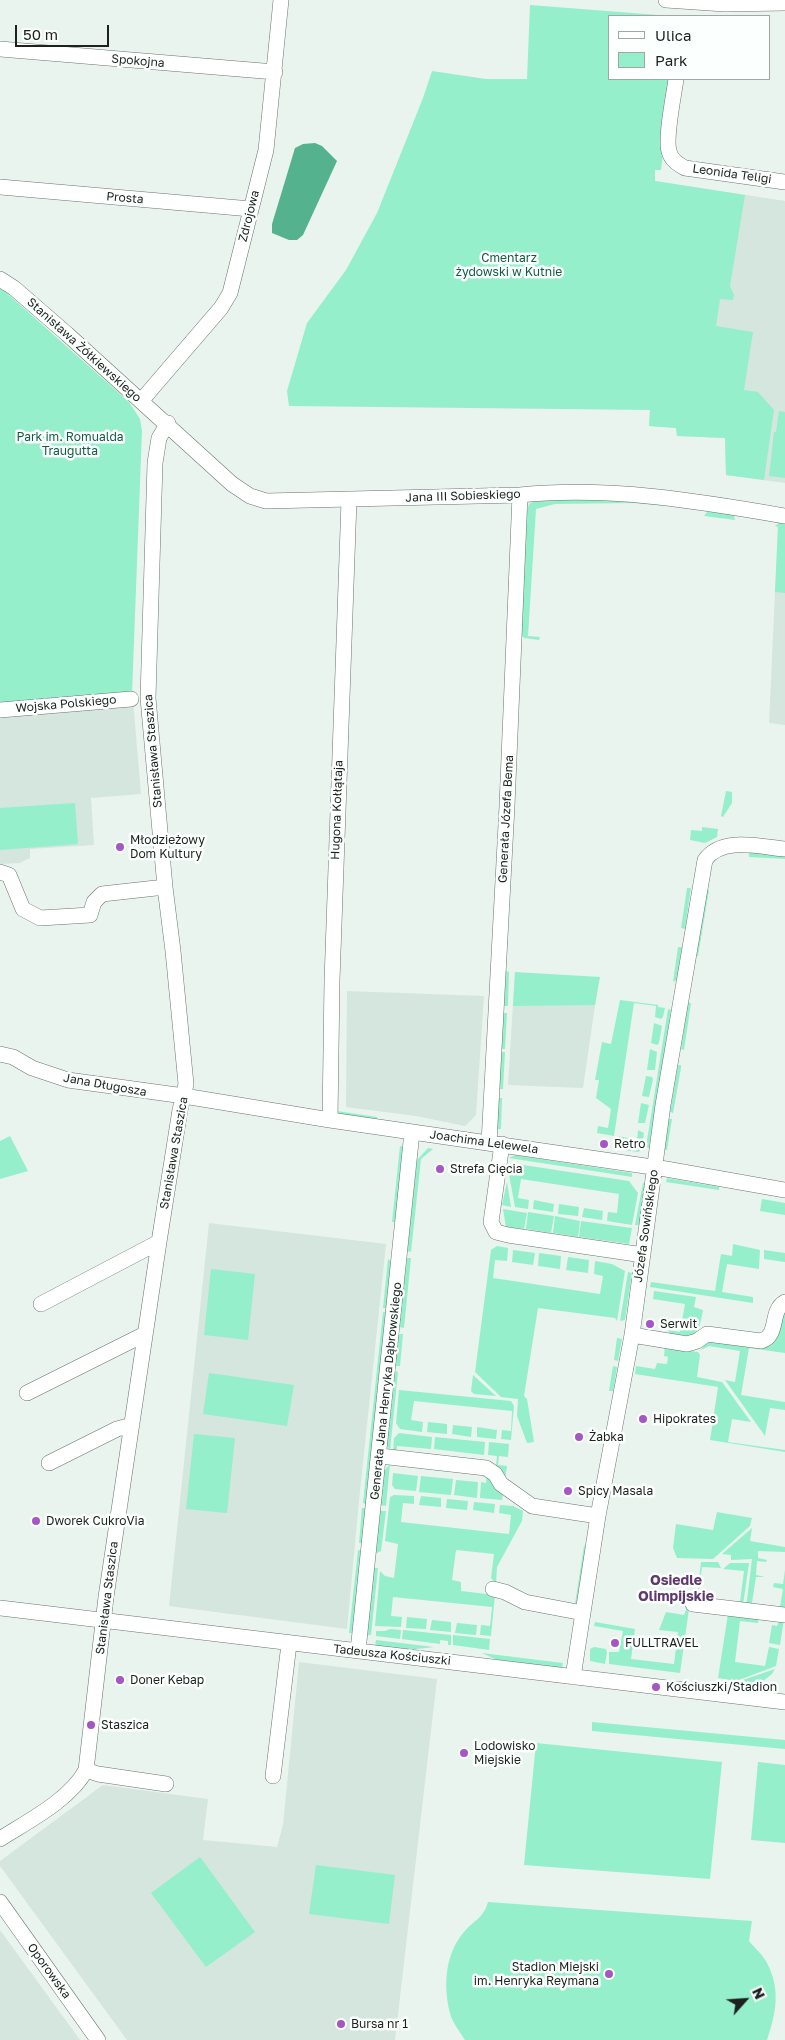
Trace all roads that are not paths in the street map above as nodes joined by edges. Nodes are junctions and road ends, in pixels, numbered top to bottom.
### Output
1 (281, 0) edge
2 (666, 0) edge
3 (725, 2) edge
4 (785, 4) edge
5 (686, 9) edge
6 (0, 49) edge
7 (275, 72) junction
8 (676, 80) edge
9 (785, 182) edge
10 (0, 187) edge
11 (251, 208) junction
12 (0, 279) edge
13 (142, 401) junction
14 (168, 424) junction
15 (520, 495) junction
16 (349, 500) junction
17 (785, 516) edge
18 (131, 699) dead end
19 (0, 710) edge
20 (785, 849) edge
21 (0, 872) edge
22 (165, 887) junction
23 (0, 1054) edge
24 (184, 1096) junction
25 (330, 1120) junction
26 (412, 1132) junction
27 (496, 1144) junction
28 (654, 1167) junction
29 (785, 1190) edge
30 (159, 1242) junction
31 (643, 1255) junction
32 (785, 1302) edge
33 (41, 1304) dead end
34 (145, 1334) junction
35 (632, 1335) junction
36 (27, 1393) dead end
37 (132, 1425) junction
38 (380, 1456) junction
39 (48, 1463) dead end
40 (598, 1516) junction
41 (493, 1589) dead end
42 (693, 1604) dead end
43 (0, 1608) edge
44 (583, 1613) junction
45 (785, 1616) edge
46 (104, 1620) junction
47 (289, 1644) junction
48 (358, 1651) junction
49 (573, 1677) junction
50 (785, 1701) edge
51 (86, 1770) junction
52 (272, 1776) dead end
53 (166, 1784) dead end
54 (0, 1839) edge
55 (1, 1904) edge
56 (98, 2040) edge

1 - 7 street, Zdrojowa
2 - 5 street
3 - 4 street
3 - 5 street
6 - 7 street, Spokojna
7 - 11 street, Zdrojowa
8 - 9 street, Leonida Teligi
10 - 11 street, Prosta
11 - 13 street, Zdrojowa
12 - 13 street, Stanisława Żółkiewskiego
13 - 14 street, Stanisława Żółkiewskiego
14 - 16 street, Jana III Sobieskiego
14 - 22 street, Stanisława Staszica
15 - 16 street, Jana III Sobieskiego
15 - 17 street, Jana III Sobieskiego
15 - 27 street, Generała Józefa Bema
16 - 25 street, Hugona Kołłątaja
18 - 19 street, Wojska Polskiego
20 - 28 street, Józefa Sowińskiego
21 - 22 street
22 - 24 street, Stanisława Staszica
23 - 24 street, Jana Długosza
24 - 25 street, Joachima Lelewela
24 - 30 street, Stanisława Staszica
25 - 26 street, Joachima Lelewela
26 - 27 street, Joachima Lelewela
26 - 38 street, Generała Jana Henryka Dąbrowskiego
27 - 28 street, Joachima Lelewela
27 - 31 street, Generała Józefa Bema
28 - 29 street, Joachima Lelewela
28 - 31 street, Józefa Sowińskiego
30 - 33 street
30 - 34 street, Stanisława Staszica
31 - 35 street, Józefa Sowińskiego
32 - 35 street
34 - 36 street
34 - 37 street, Stanisława Staszica
35 - 40 street, Józefa Sowińskiego
37 - 39 street
37 - 46 street, Stanisława Staszica
38 - 40 street
38 - 48 street, Generała Jana Henryka Dąbrowskiego
40 - 44 street, Józefa Sowińskiego
41 - 44 street
42 - 45 street
43 - 46 street, Tadeusza Kościuszki
44 - 49 street, Józefa Sowińskiego
46 - 47 street, Tadeusza Kościuszki
46 - 51 street, Stanisława Staszica
47 - 48 street, Tadeusza Kościuszki
47 - 52 street
48 - 49 street, Tadeusza Kościuszki
49 - 50 street, Tadeusza Kościuszki
51 - 53 street
51 - 54 street
55 - 56 street, Oporowska

